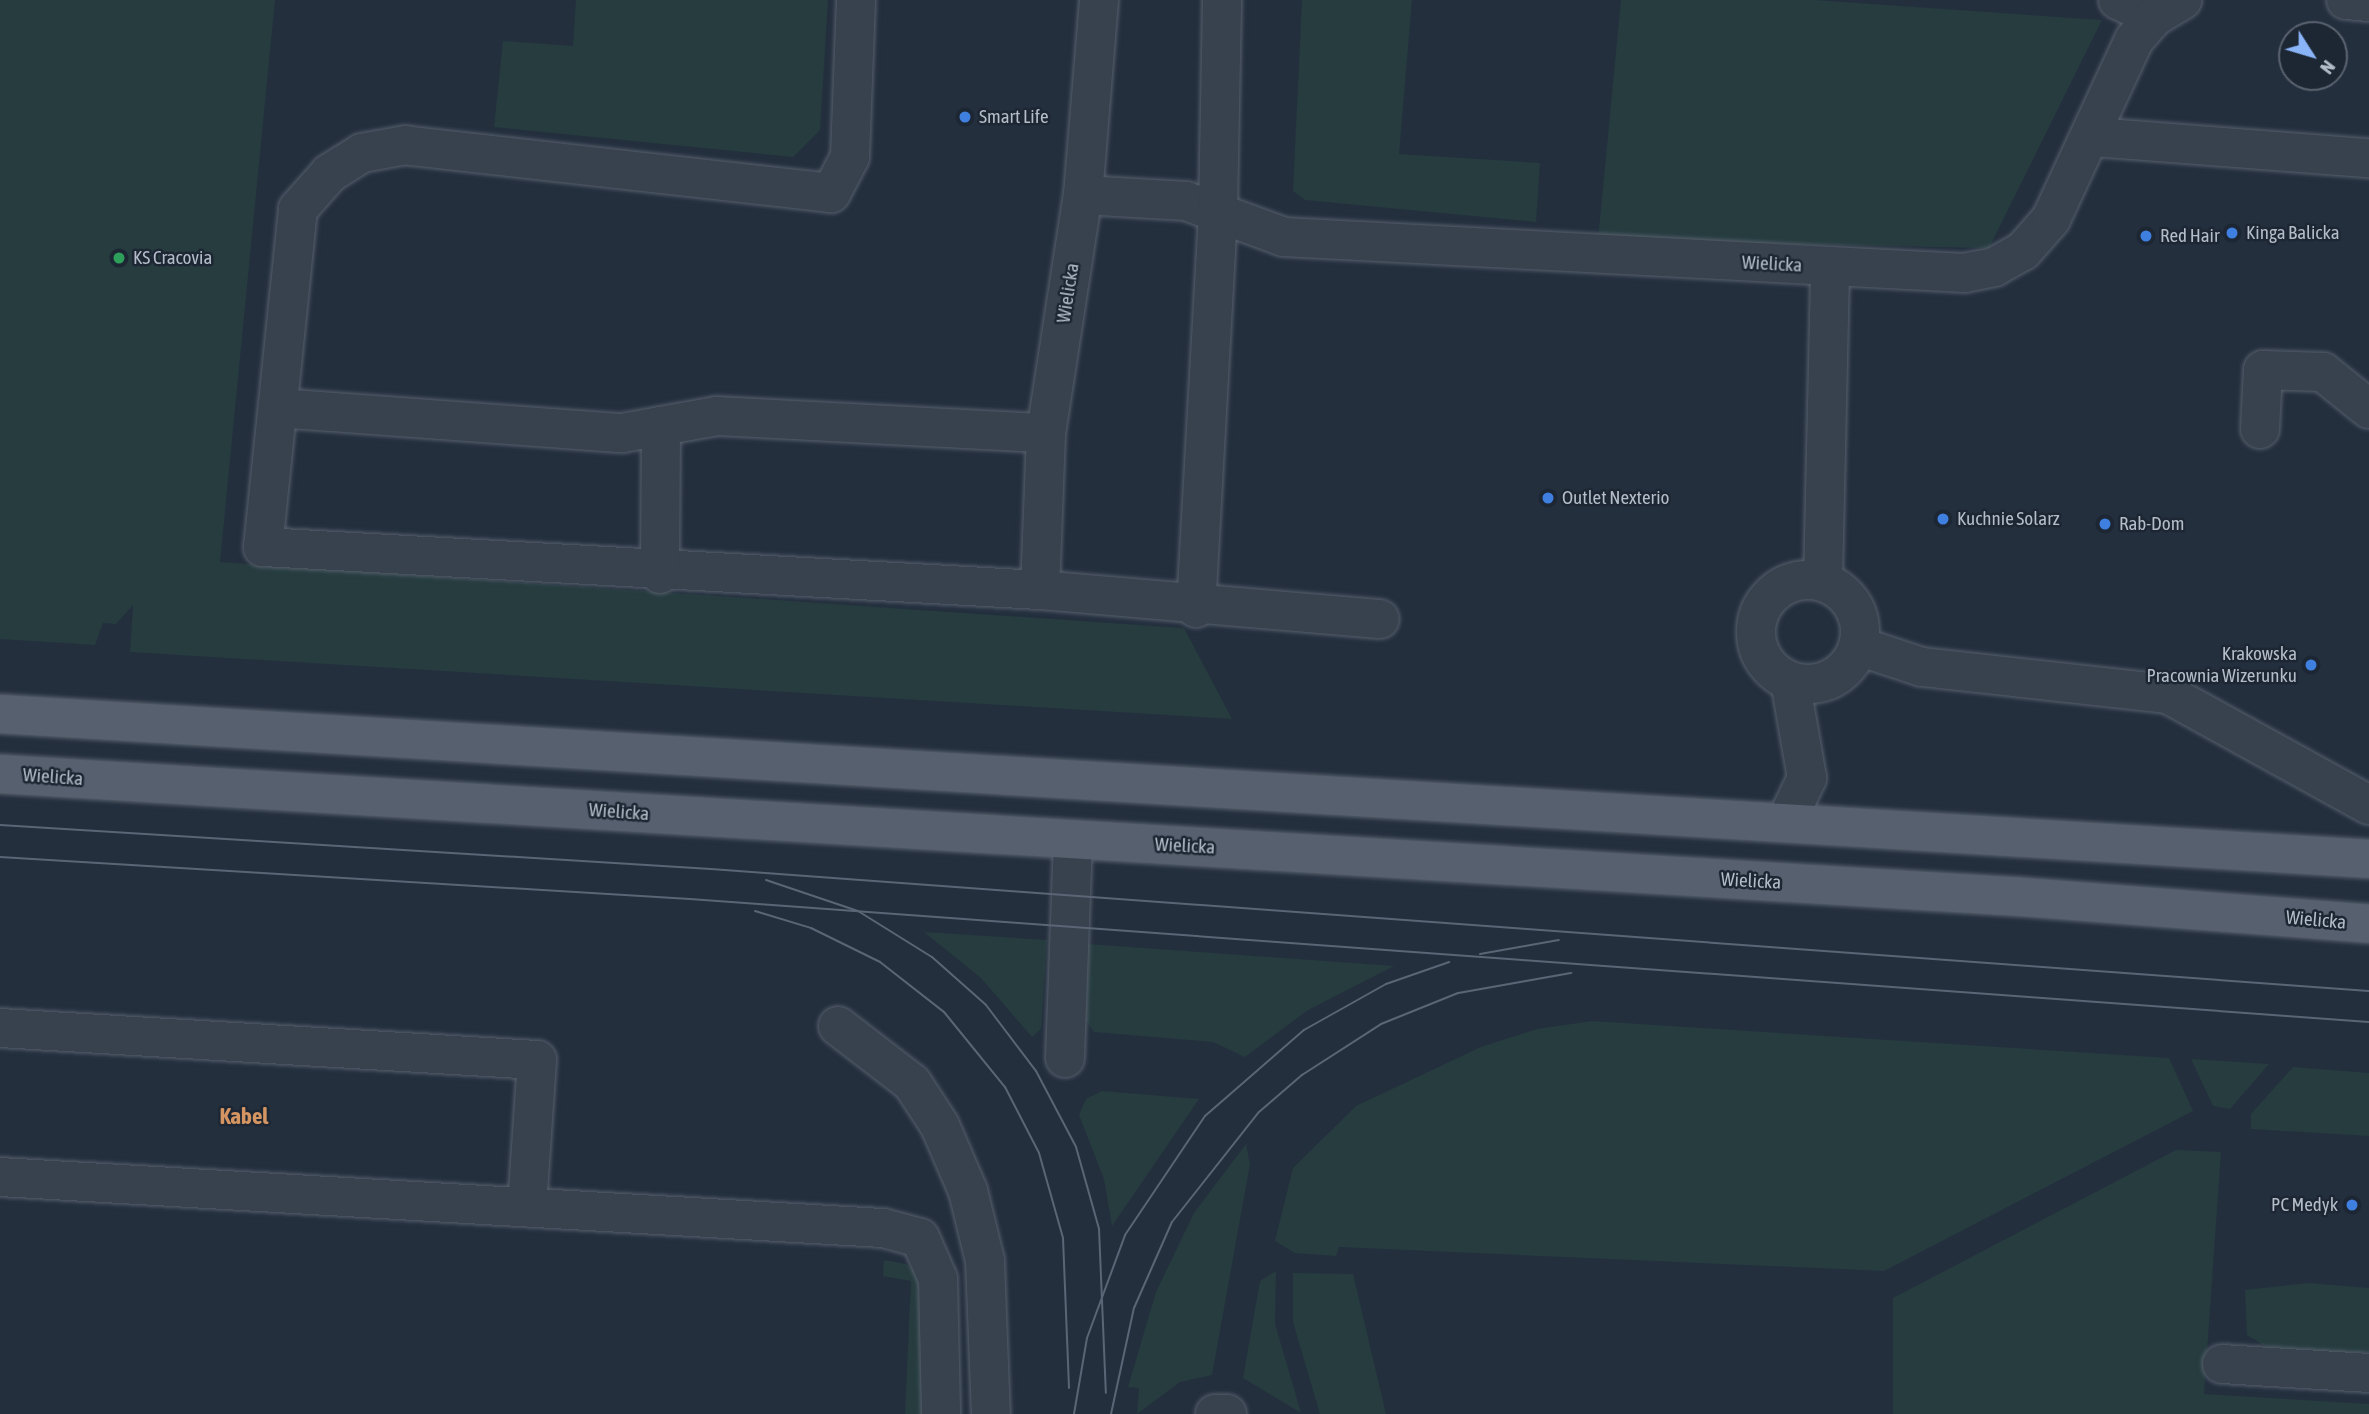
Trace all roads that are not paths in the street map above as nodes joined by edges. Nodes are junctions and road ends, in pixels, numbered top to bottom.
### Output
1 (856, 0) edge
2 (1099, 0) edge
3 (1222, 0) edge
4 (2118, 0) edge
5 (2346, 0) edge
6 (2369, 2) edge
7 (2168, 9) edge
8 (2093, 136) junction
9 (2369, 158) edge
10 (1083, 195) junction
11 (1218, 210) junction
12 (1830, 267) junction
13 (278, 408) junction
14 (2369, 408) edge
15 (661, 426) junction
16 (2260, 429) dead end
17 (1046, 433) junction
18 (660, 574) junction
19 (1823, 582) junction
20 (1040, 590) junction
21 (1196, 608) junction
22 (1380, 619) dead end
23 (1858, 646) junction
24 (1790, 681) junction
25 (0, 714) edge
26 (0, 774) edge
27 (2369, 805) edge
28 (1786, 822) junction
29 (1073, 840) junction
30 (2369, 859) edge
31 (2369, 924) edge
32 (838, 1026) dead end
33 (0, 1028) edge
34 (1065, 1058) dead end
35 (0, 1177) edge
36 (527, 1207) junction
37 (2221, 1364) dead end
38 (2369, 1373) edge
39 (941, 1414) edge
40 (992, 1414) edge
41 (1215, 1414) edge
42 (1225, 1414) edge

1 - 13 street
2 - 10 street, Wielicka
3 - 11 street
4 - 7 street
5 - 6 street
7 - 8 street, Wielicka
8 - 9 street
8 - 12 street, Wielicka
10 - 11 street, Wielicka
10 - 17 street, Wielicka
11 - 12 street, Wielicka
11 - 21 street
12 - 19 street
13 - 15 street
13 - 18 street
14 - 16 street
15 - 17 street
15 - 18 street
17 - 20 street, Wielicka
18 - 20 street
19 - 23 street
19 - 24 street
20 - 21 street
21 - 22 street
23 - 24 street
23 - 27 street
24 - 28 street
25 - 28 main road
26 - 29 main road, Wielicka
28 - 30 main road
29 - 31 main road, Wielicka
29 - 34 street
32 - 40 street
33 - 36 street
35 - 36 street
36 - 39 street
37 - 38 street
41 - 42 street

